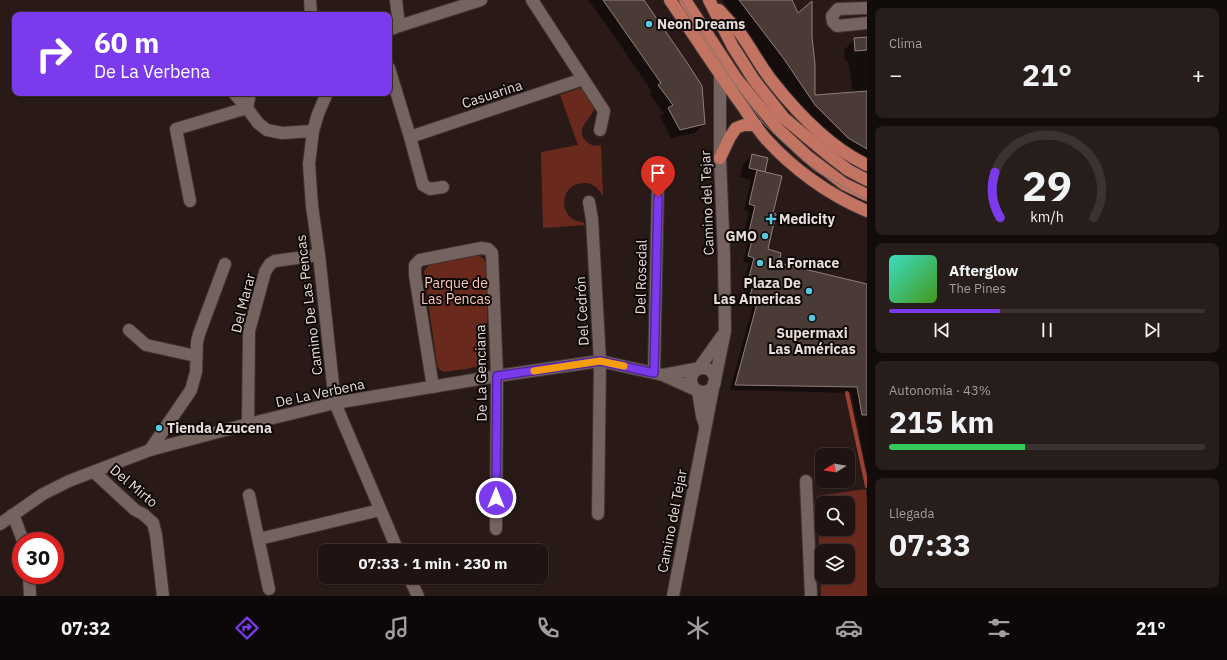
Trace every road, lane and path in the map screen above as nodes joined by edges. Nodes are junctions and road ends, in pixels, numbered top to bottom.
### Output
1 (310, 0) edge
2 (396, 0) edge
3 (480, 0) edge
4 (532, 0) edge
5 (670, 0) edge
6 (685, 0) edge
7 (710, 0) edge
8 (867, 8) edge
9 (311, 12) edge
10 (867, 23) edge
11 (394, 28) edge
12 (720, 73) junction
13 (392, 78) edge
14 (583, 79) junction
15 (237, 96) edge
16 (249, 96) edge
17 (326, 96) edge
18 (247, 108) junction
19 (756, 125) junction
20 (600, 130) dead end
21 (313, 131) junction
22 (410, 137) junction
23 (720, 158) junction
24 (867, 166) edge
25 (867, 180) edge
26 (658, 181) dead end
27 (443, 187) dead end
28 (867, 195) edge
29 (190, 201) dead end
30 (589, 202) dead end
31 (867, 211) edge
32 (319, 255) junction
33 (225, 264) dead end
34 (129, 330) dead end
35 (725, 331) junction
36 (196, 356) junction
37 (600, 361) junction
38 (697, 369) junction
39 (659, 374) junction
40 (497, 376) junction
41 (715, 382) junction
42 (433, 387) junction
43 (696, 390) junction
44 (335, 403) junction
45 (248, 424) junction
46 (706, 428) junction
47 (150, 450) junction
48 (94, 472) junction
49 (806, 481) dead end
50 (249, 495) dead end
51 (380, 510) junction
52 (598, 514) dead end
53 (12, 515) junction
54 (0, 524) edge
55 (496, 529) dead end
56 (20, 532) edge
57 (258, 539) junction
58 (395, 544) edge
59 (29, 584) edge
60 (412, 584) edge
61 (269, 589) dead end
62 (30, 596) edge
63 (163, 596) edge
64 (418, 596) edge
65 (673, 596) edge
66 (811, 596) edge

1 - 9 street
2 - 11 street
3 - 11 street
4 - 14 street
5 - 12 main road
6 - 28 main road
7 - 24 main road
7 - 25 main road
8 - 10 street
12 - 19 main road
12 - 23 street, Camino del Tejar
13 - 22 street
14 - 20 street
14 - 22 street, Casuarina
15 - 18 street
16 - 18 street
17 - 21 street, Camino De Las Pencas
18 - 21 street
18 - 29 street
19 - 23 main road
19 - 31 main road
21 - 32 street, Camino De Las Pencas
22 - 27 street
23 - 35 street, Camino del Tejar
26 - 39 street, Del Rosedal
30 - 37 street, Del Cedrón
32 - 44 street, Camino De Las Pencas
32 - 45 street, Del Marar
33 - 36 street
34 - 36 street
35 - 38 street
35 - 41 street, Camino del Tejar
36 - 47 street
37 - 39 street, De La Verbena
37 - 40 street, De La Verbena
37 - 52 street, Del Cedrón
38 - 39 street, De La Verbena
38 - 41 street
38 - 43 street
39 - 43 street, De La Verbena
40 - 42 street, De La Verbena
40 - 42 street, De La Genciana
40 - 55 street, De La Genciana
41 - 43 street
41 - 46 street, Camino del Tejar
42 - 44 street, De La Verbena
43 - 46 street, Camino del Tejar
44 - 45 street, De La Verbena
44 - 51 street, Camino De Las Pencas
45 - 47 street, De La Verbena
46 - 65 street, Camino del Tejar
47 - 48 street, De La Verbena
48 - 53 street, De La Verbena
48 - 63 street, Del Mirto
49 - 66 street
50 - 57 street
51 - 57 street
51 - 58 street, Camino De Las Pencas
53 - 54 street, De La Verbena
53 - 56 street
57 - 61 street
59 - 62 street
60 - 64 street

